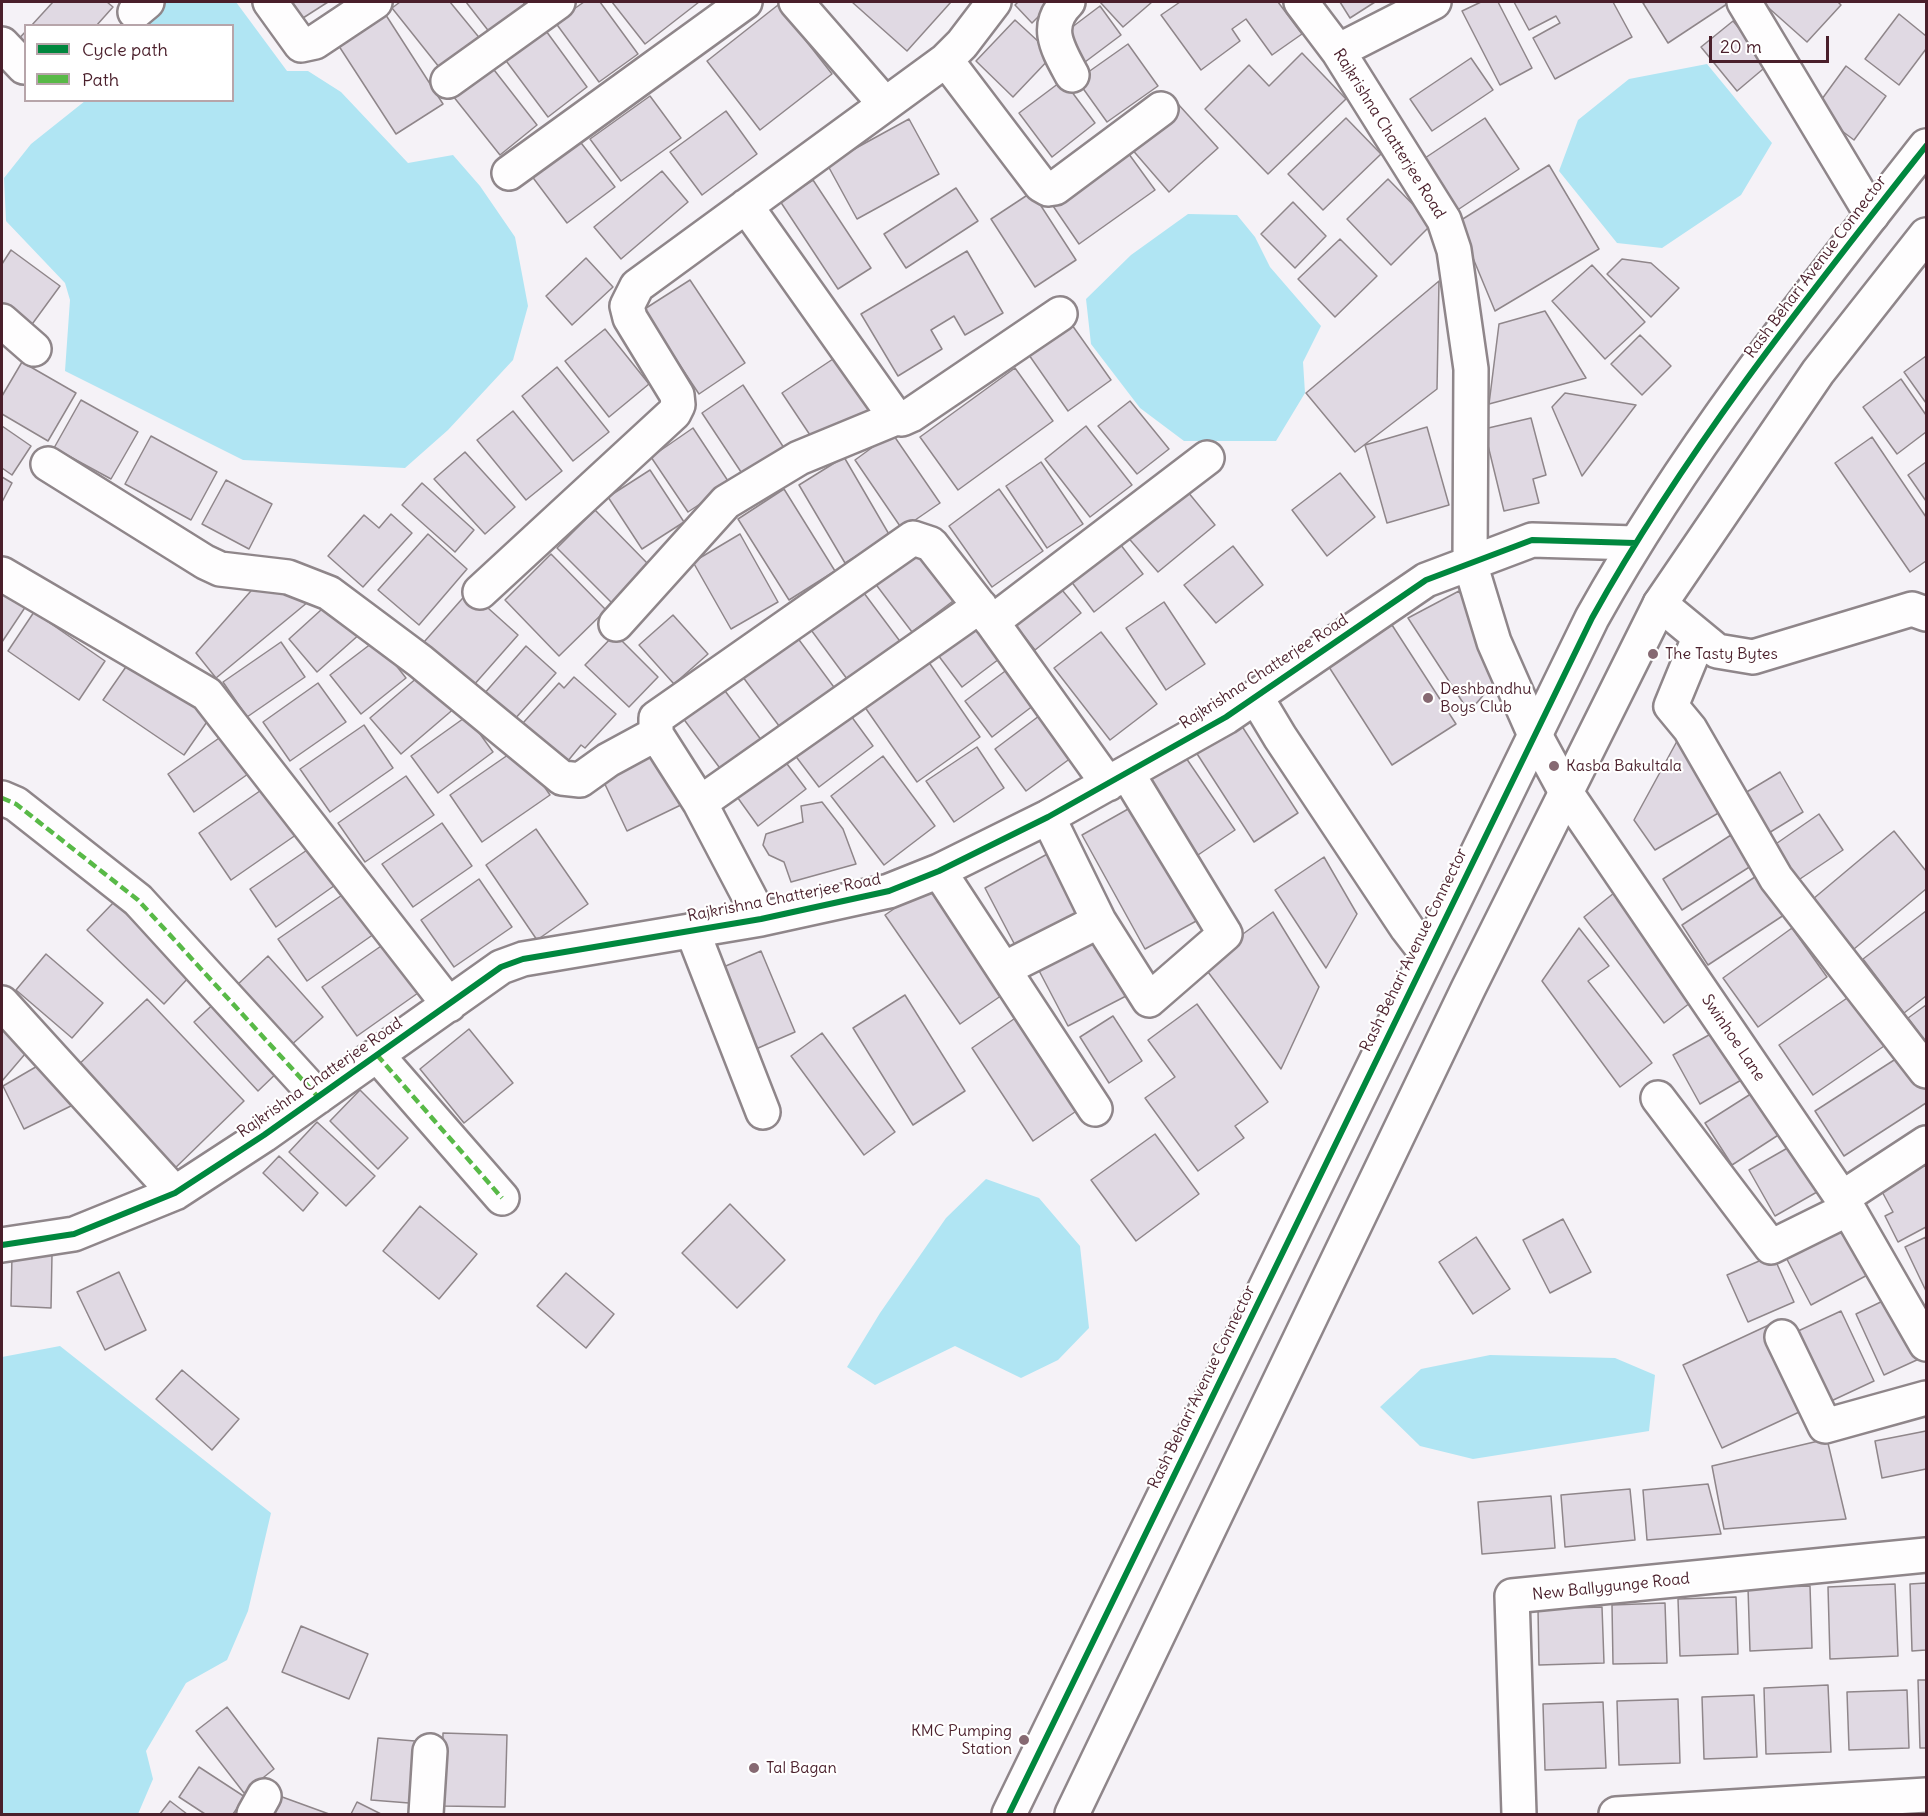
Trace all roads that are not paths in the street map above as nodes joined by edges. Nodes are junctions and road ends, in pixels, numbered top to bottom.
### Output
1 (270, 2) edge
2 (375, 2) edge
3 (558, 2) edge
4 (745, 2) edge
5 (994, 2) edge
6 (1068, 2) edge
7 (1301, 2) edge
8 (1434, 2) edge
9 (1744, 2) edge
10 (810, 6) edge
11 (2, 44) edge
12 (1338, 51) junction
13 (946, 60) junction
14 (24, 67) edge
15 (1072, 75) dead end
16 (448, 81) dead end
17 (885, 104) junction
18 (1161, 109) dead end
19 (1926, 146) edge
20 (509, 173) dead end
21 (746, 206) junction
22 (1872, 215) junction
23 (1926, 235) edge
24 (1060, 314) dead end
25 (2, 321) edge
26 (33, 349) dead end
27 (896, 418) junction
28 (1206, 458) dead end
29 (48, 464) dead end
30 (1635, 543) junction
31 (1470, 563) junction
32 (2, 574) edge
33 (480, 592) dead end
34 (1660, 604) junction
35 (986, 614) junction
36 (1926, 614) edge
37 (616, 624) dead end
38 (1699, 638) junction
39 (1256, 696) junction
40 (656, 734) junction
41 (1535, 735) junction
42 (1117, 778) junction
43 (1567, 794) junction
44 (2, 798) edge
45 (700, 803) junction
46 (1048, 817) junction
47 (939, 871) junction
48 (761, 919) junction
49 (1099, 921) junction
50 (692, 930) junction
51 (1427, 954) junction
52 (1004, 969) junction
53 (3, 1003) edge
54 (449, 1005) junction
55 (377, 1055) junction
56 (1926, 1071) edge
57 (318, 1097) junction
58 (1658, 1098) dead end
59 (1095, 1109) dead end
60 (764, 1112) dead end
61 (1926, 1143) edge
62 (175, 1193) junction
63 (502, 1198) dead end
64 (1845, 1203) junction
65 (2, 1245) edge
66 (1782, 1337) dead end
67 (1926, 1344) edge
68 (1926, 1398) edge
69 (1926, 1555) edge
70 (430, 1751) dead end
71 (1926, 1795) edge
72 (426, 1815) edge
73 (1009, 1815) edge
74 (1072, 1815) edge
75 (1519, 1815) edge
76 (1616, 1815) edge

1 - 2 street
3 - 16 street
4 - 20 street
5 - 13 street
6 - 15 street
7 - 12 street, Rajkrishna Chatterjee Road
8 - 12 street
9 - 22 street
10 - 17 street
11 - 14 street
12 - 31 street, Rajkrishna Chatterjee Road
13 - 17 street
13 - 18 street
17 - 21 street
19 - 22 street, Rash Behari Avenue Connector
21 - 27 street
21 - 33 street
22 - 30 street, Rash Behari Avenue Connector
23 - 34 street
24 - 27 street
25 - 26 street
27 - 37 street
28 - 35 street
29 - 40 street
30 - 31 street, Rajkrishna Chatterjee Road
30 - 41 street, Rash Behari Avenue Connector
31 - 39 street, Rajkrishna Chatterjee Road
31 - 41 street, Rajkrishna Chatterjee Road
32 - 54 street
34 - 38 street
34 - 43 street
35 - 40 street
35 - 42 street
35 - 45 street
36 - 38 street
38 - 56 street
39 - 42 street, Rajkrishna Chatterjee Road
39 - 51 street
40 - 45 street
41 - 43 street, Rajkrishna Chatterjee Road
41 - 51 street, Rash Behari Avenue Connector
42 - 46 street, Rajkrishna Chatterjee Road
42 - 49 street
43 - 64 street, Swinhoe Lane
43 - 74 street
44 - 57 street
45 - 48 street
46 - 47 street, Rajkrishna Chatterjee Road
46 - 49 street
47 - 48 street, Rajkrishna Chatterjee Road
47 - 52 street
48 - 50 street, Rajkrishna Chatterjee Road
49 - 52 street
50 - 54 street, Rajkrishna Chatterjee Road
50 - 60 street
51 - 73 street, Rash Behari Avenue Connector
52 - 59 street
53 - 62 street
54 - 55 street, Rajkrishna Chatterjee Road
55 - 57 street, Rajkrishna Chatterjee Road
55 - 63 street
57 - 62 street, Rajkrishna Chatterjee Road
58 - 64 street
61 - 64 street
62 - 65 street, Rajkrishna Chatterjee Road
64 - 67 street, Swinhoe Lane
66 - 68 street
69 - 75 street, New Ballygunge Road
70 - 72 street
71 - 76 street

